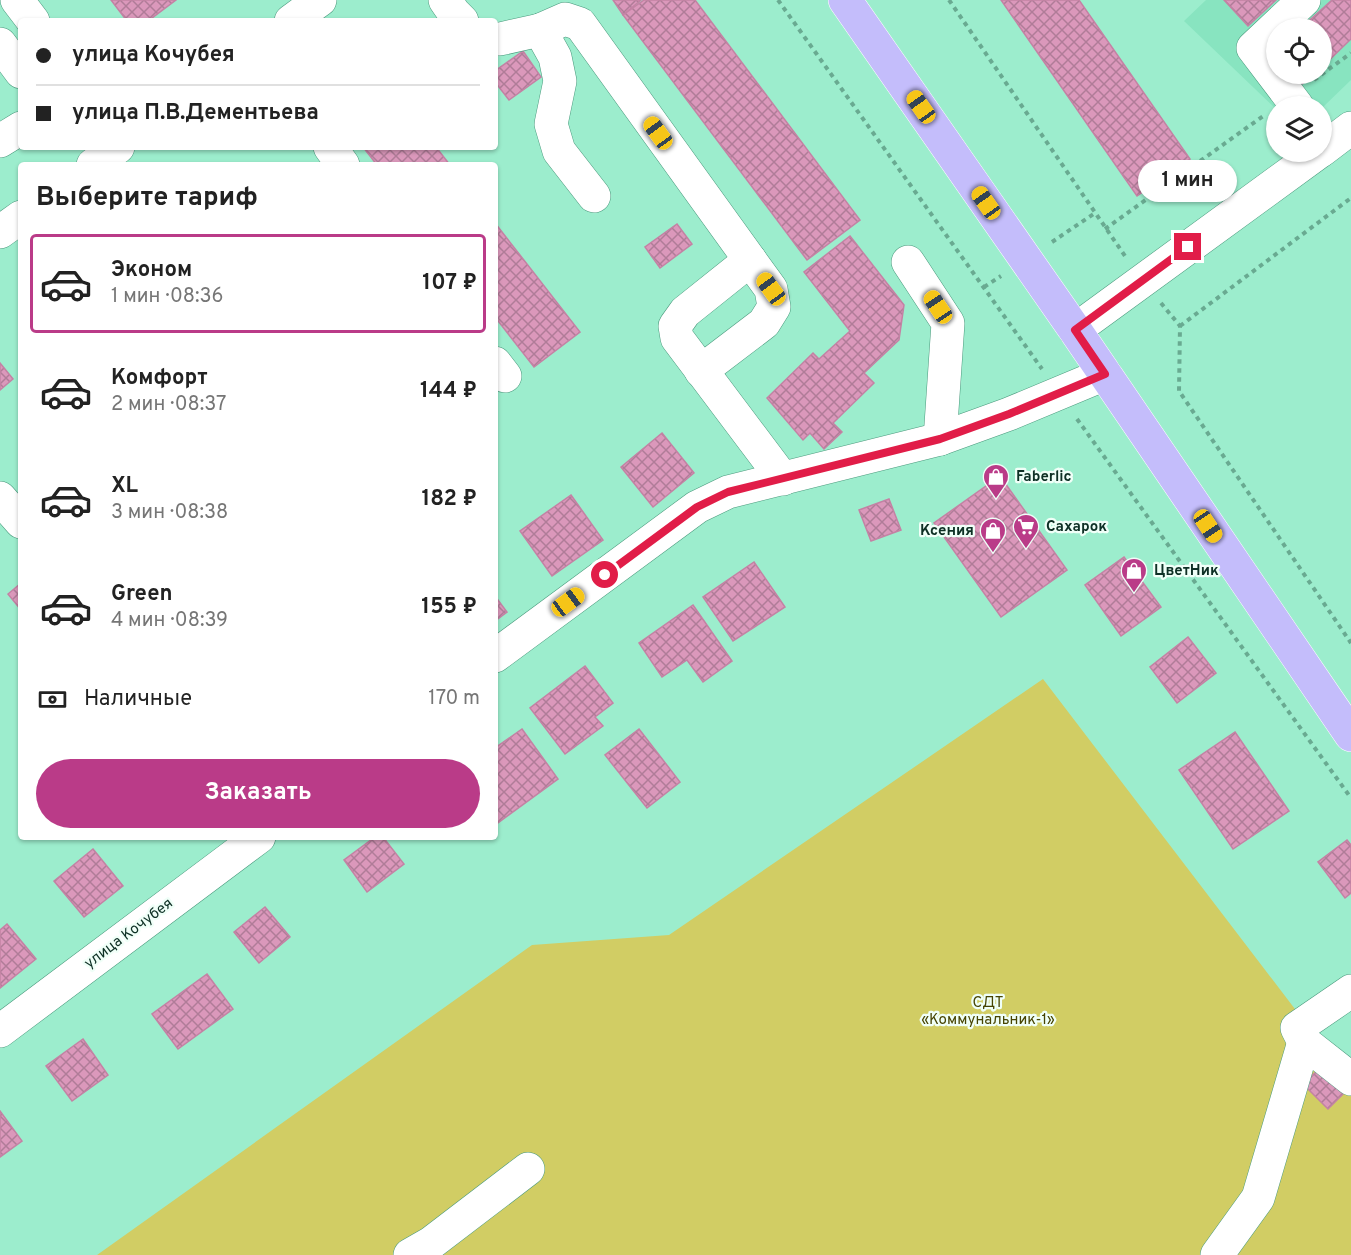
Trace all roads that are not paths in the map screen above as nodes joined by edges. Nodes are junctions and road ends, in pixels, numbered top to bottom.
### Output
1 (17, 0) edge
2 (320, 0) edge
3 (445, 0) edge
4 (845, 0) edge
5 (1304, 0) edge
6 (31, 18) edge
7 (295, 18) edge
8 (459, 18) edge
9 (540, 30) junction
10 (498, 39) edge
11 (0, 44) edge
12 (18, 68) edge
13 (1286, 96) edge
14 (18, 130) edge
15 (0, 141) edge
16 (114, 150) edge
17 (97, 162) edge
18 (1302, 162) edge
19 (594, 196) dead end
20 (18, 219) edge
21 (0, 232) edge
22 (750, 260) junction
23 (908, 262) dead end
24 (1075, 330) junction
25 (701, 371) junction
26 (1105, 374) junction
27 (940, 439) junction
28 (783, 478) junction
29 (0, 498) edge
30 (18, 519) edge
31 (498, 654) edge
32 (1351, 735) edge
33 (255, 840) edge
34 (1351, 991) edge
35 (0, 1032) edge
36 (1304, 1042) junction
37 (1351, 1079) edge
38 (528, 1169) dead end
39 (410, 1255) edge
40 (1217, 1255) edge

1 - 6 street
2 - 7 street
3 - 8 street
4 - 24 main road
5 - 13 street
9 - 10 street
9 - 19 street
9 - 22 street
11 - 12 street
14 - 15 street
16 - 17 street
18 - 24 street
20 - 21 street
22 - 25 street
22 - 25 street
23 - 27 street
24 - 26 main road
25 - 28 street
26 - 27 street
26 - 32 main road
27 - 28 street
28 - 31 street
29 - 30 street
33 - 35 street, улица Кочубея
34 - 36 street
36 - 37 street
36 - 40 street
38 - 39 street

